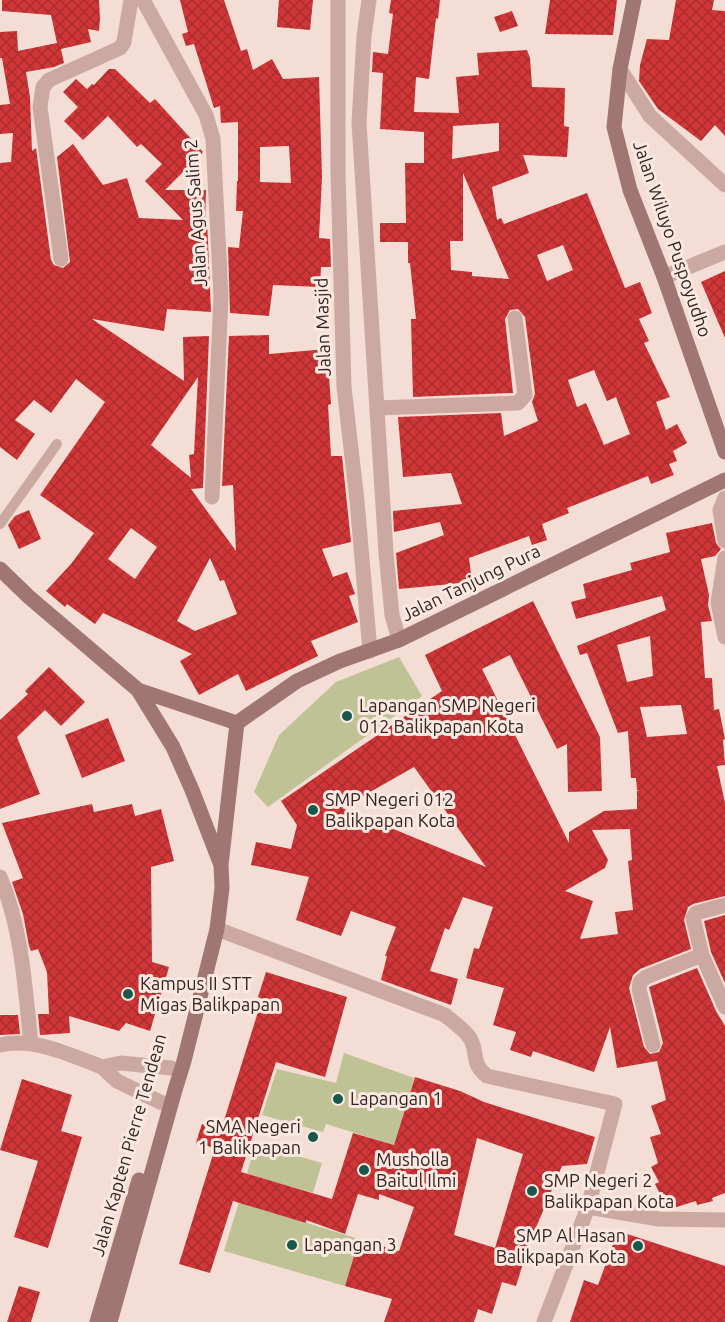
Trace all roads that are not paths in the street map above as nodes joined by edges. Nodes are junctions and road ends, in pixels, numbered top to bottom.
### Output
1 (131, 0) edge
2 (143, 0) edge
3 (338, 0) edge
4 (369, 0) edge
5 (634, 0) edge
6 (620, 69) junction
7 (725, 185) edge
8 (725, 252) edge
9 (61, 259) dead end
10 (664, 277) junction
11 (515, 318) dead end
12 (377, 408) junction
13 (57, 444) dead end
14 (725, 452) edge
15 (725, 480) edge
16 (212, 496) dead end
17 (725, 498) edge
18 (0, 524) edge
19 (725, 541) edge
20 (725, 558) edge
21 (0, 569) edge
22 (725, 637) edge
23 (399, 640) junction
24 (370, 651) junction
25 (138, 690) junction
26 (237, 723) junction
27 (220, 869) junction
28 (0, 877) edge
29 (5, 900) edge
30 (725, 905) edge
31 (217, 929) junction
32 (702, 955) junction
33 (725, 1007) edge
34 (31, 1044) junction
35 (0, 1045) edge
36 (653, 1045) dead end
37 (102, 1067) junction
38 (171, 1068) junction
39 (171, 1086) junction
40 (162, 1103) junction
41 (588, 1207) junction
42 (725, 1221) edge
43 (114, 1320) edge
44 (97, 1322) edge
45 (544, 1322) edge

1 - 9 street
2 - 16 street, Jalan Agus Salim 2
3 - 24 street, Jalan Masjid
4 - 12 street
5 - 6 street, Jalan Wiluyo Puspoyudho
6 - 7 street
6 - 10 street, Jalan Wiluyo Puspoyudho
8 - 10 street
10 - 14 street, Jalan Wiluyo Puspoyudho
11 - 12 street
12 - 23 street
13 - 18 lane
15 - 23 street, Jalan Tanjung Pura
17 - 19 street
20 - 22 street
21 - 25 street
23 - 24 street, Jalan Tanjung Pura
24 - 26 street, Jalan Tanjung Pura
25 - 26 street
25 - 27 street
26 - 27 street, Jalan Kapten Pierre Tendean
27 - 31 street, Jalan Kapten Pierre Tendean
27 - 38 street, Jalan Kapten Pierre Tendean
28 - 29 street
29 - 34 street
30 - 32 street
31 - 39 street, Jalan Kapten Pierre Tendean
31 - 41 street
32 - 33 street
32 - 36 street
34 - 35 street
34 - 37 street
37 - 38 street
37 - 40 street
38 - 39 street, Jalan Kapten Pierre Tendean
39 - 40 street, Jalan Kapten Pierre Tendean
39 - 43 street, Jalan Kapten Pierre Tendean
40 - 44 street, Jalan Kapten Pierre Tendean
41 - 42 street
41 - 45 street

